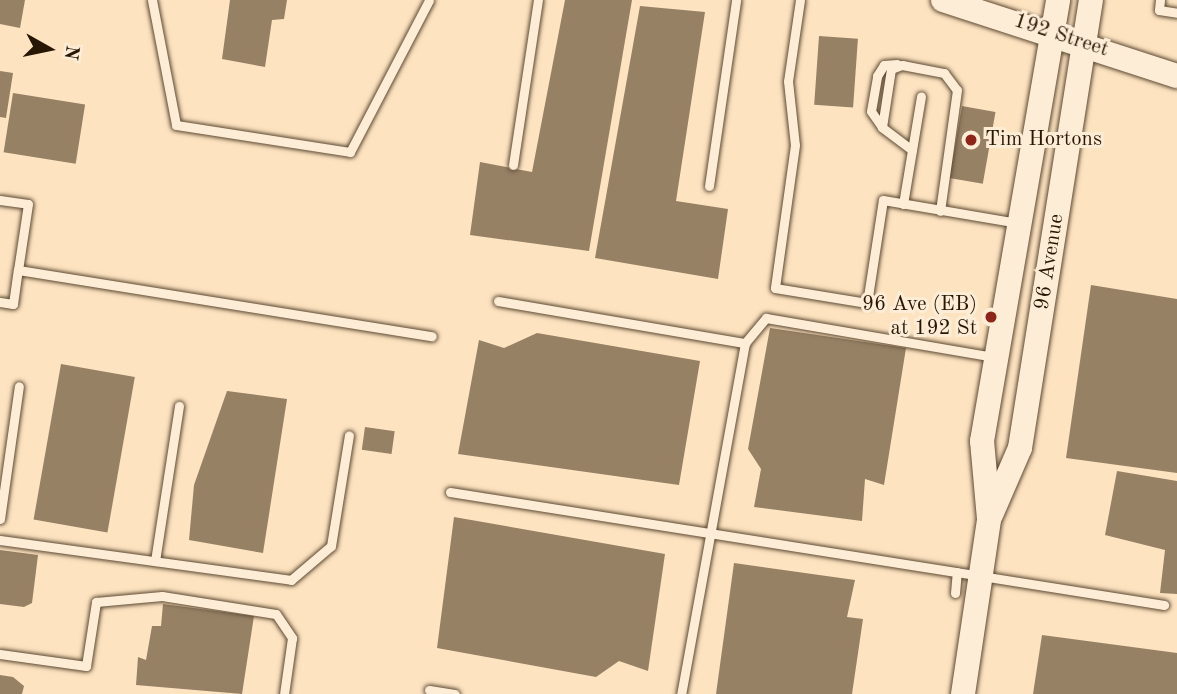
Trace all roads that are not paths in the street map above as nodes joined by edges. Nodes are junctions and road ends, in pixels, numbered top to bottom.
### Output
1 (152, 0) edge
2 (429, 0) edge
3 (538, 0) edge
4 (736, 0) edge
5 (800, 0) edge
6 (943, 0) edge
7 (1058, 0) edge
8 (1091, 0) edge
9 (1160, 0) edge
10 (1177, 13) edge
11 (1052, 33) junction
12 (1084, 42) junction
13 (1177, 76) edge
14 (922, 97) dead end
15 (912, 150) junction
16 (513, 165) dead end
17 (709, 186) dead end
18 (0, 200) edge
19 (903, 204) junction
20 (940, 211) junction
21 (1020, 223) junction
22 (18, 270) junction
23 (498, 301) dead end
24 (0, 302) edge
25 (432, 335) dead end
26 (745, 343) junction
27 (997, 357) junction
28 (19, 386) dead end
29 (179, 406) dead end
30 (349, 435) dead end
31 (450, 492) dead end
32 (0, 519) edge
33 (989, 519) junction
34 (710, 533) junction
35 (0, 540) edge
36 (155, 561) junction
37 (957, 572) junction
38 (981, 576) junction
39 (955, 593) dead end
40 (1164, 605) dead end
41 (0, 654) edge
42 (429, 690) dead end
43 (284, 694) edge
44 (455, 694) edge
45 (681, 694) edge
46 (962, 694) edge

1 - 2 lane
3 - 16 lane
4 - 17 lane
5 - 19 lane
6 - 11 main road, 192 Street
7 - 11 main road, 96 Avenue
8 - 12 main road, 96 Avenue
9 - 10 lane
11 - 12 main road, 192 Street
11 - 21 main road, 96 Avenue
12 - 13 main road, 192 Street
12 - 33 main road, 96 Avenue
14 - 15 lane
15 - 19 lane
15 - 20 lane
18 - 22 lane
19 - 20 lane
20 - 21 lane
21 - 27 main road, 96 Avenue
22 - 24 lane
22 - 25 lane
23 - 26 lane
26 - 27 lane
26 - 34 lane
27 - 33 main road, 96 Avenue
28 - 32 lane
29 - 36 lane
30 - 36 lane
31 - 34 lane
33 - 38 main road, 96 Avenue
34 - 37 lane
34 - 45 lane
35 - 36 lane
37 - 38 lane
37 - 39 lane
38 - 40 lane
38 - 46 main road, 96 Avenue
41 - 43 lane
42 - 44 lane

